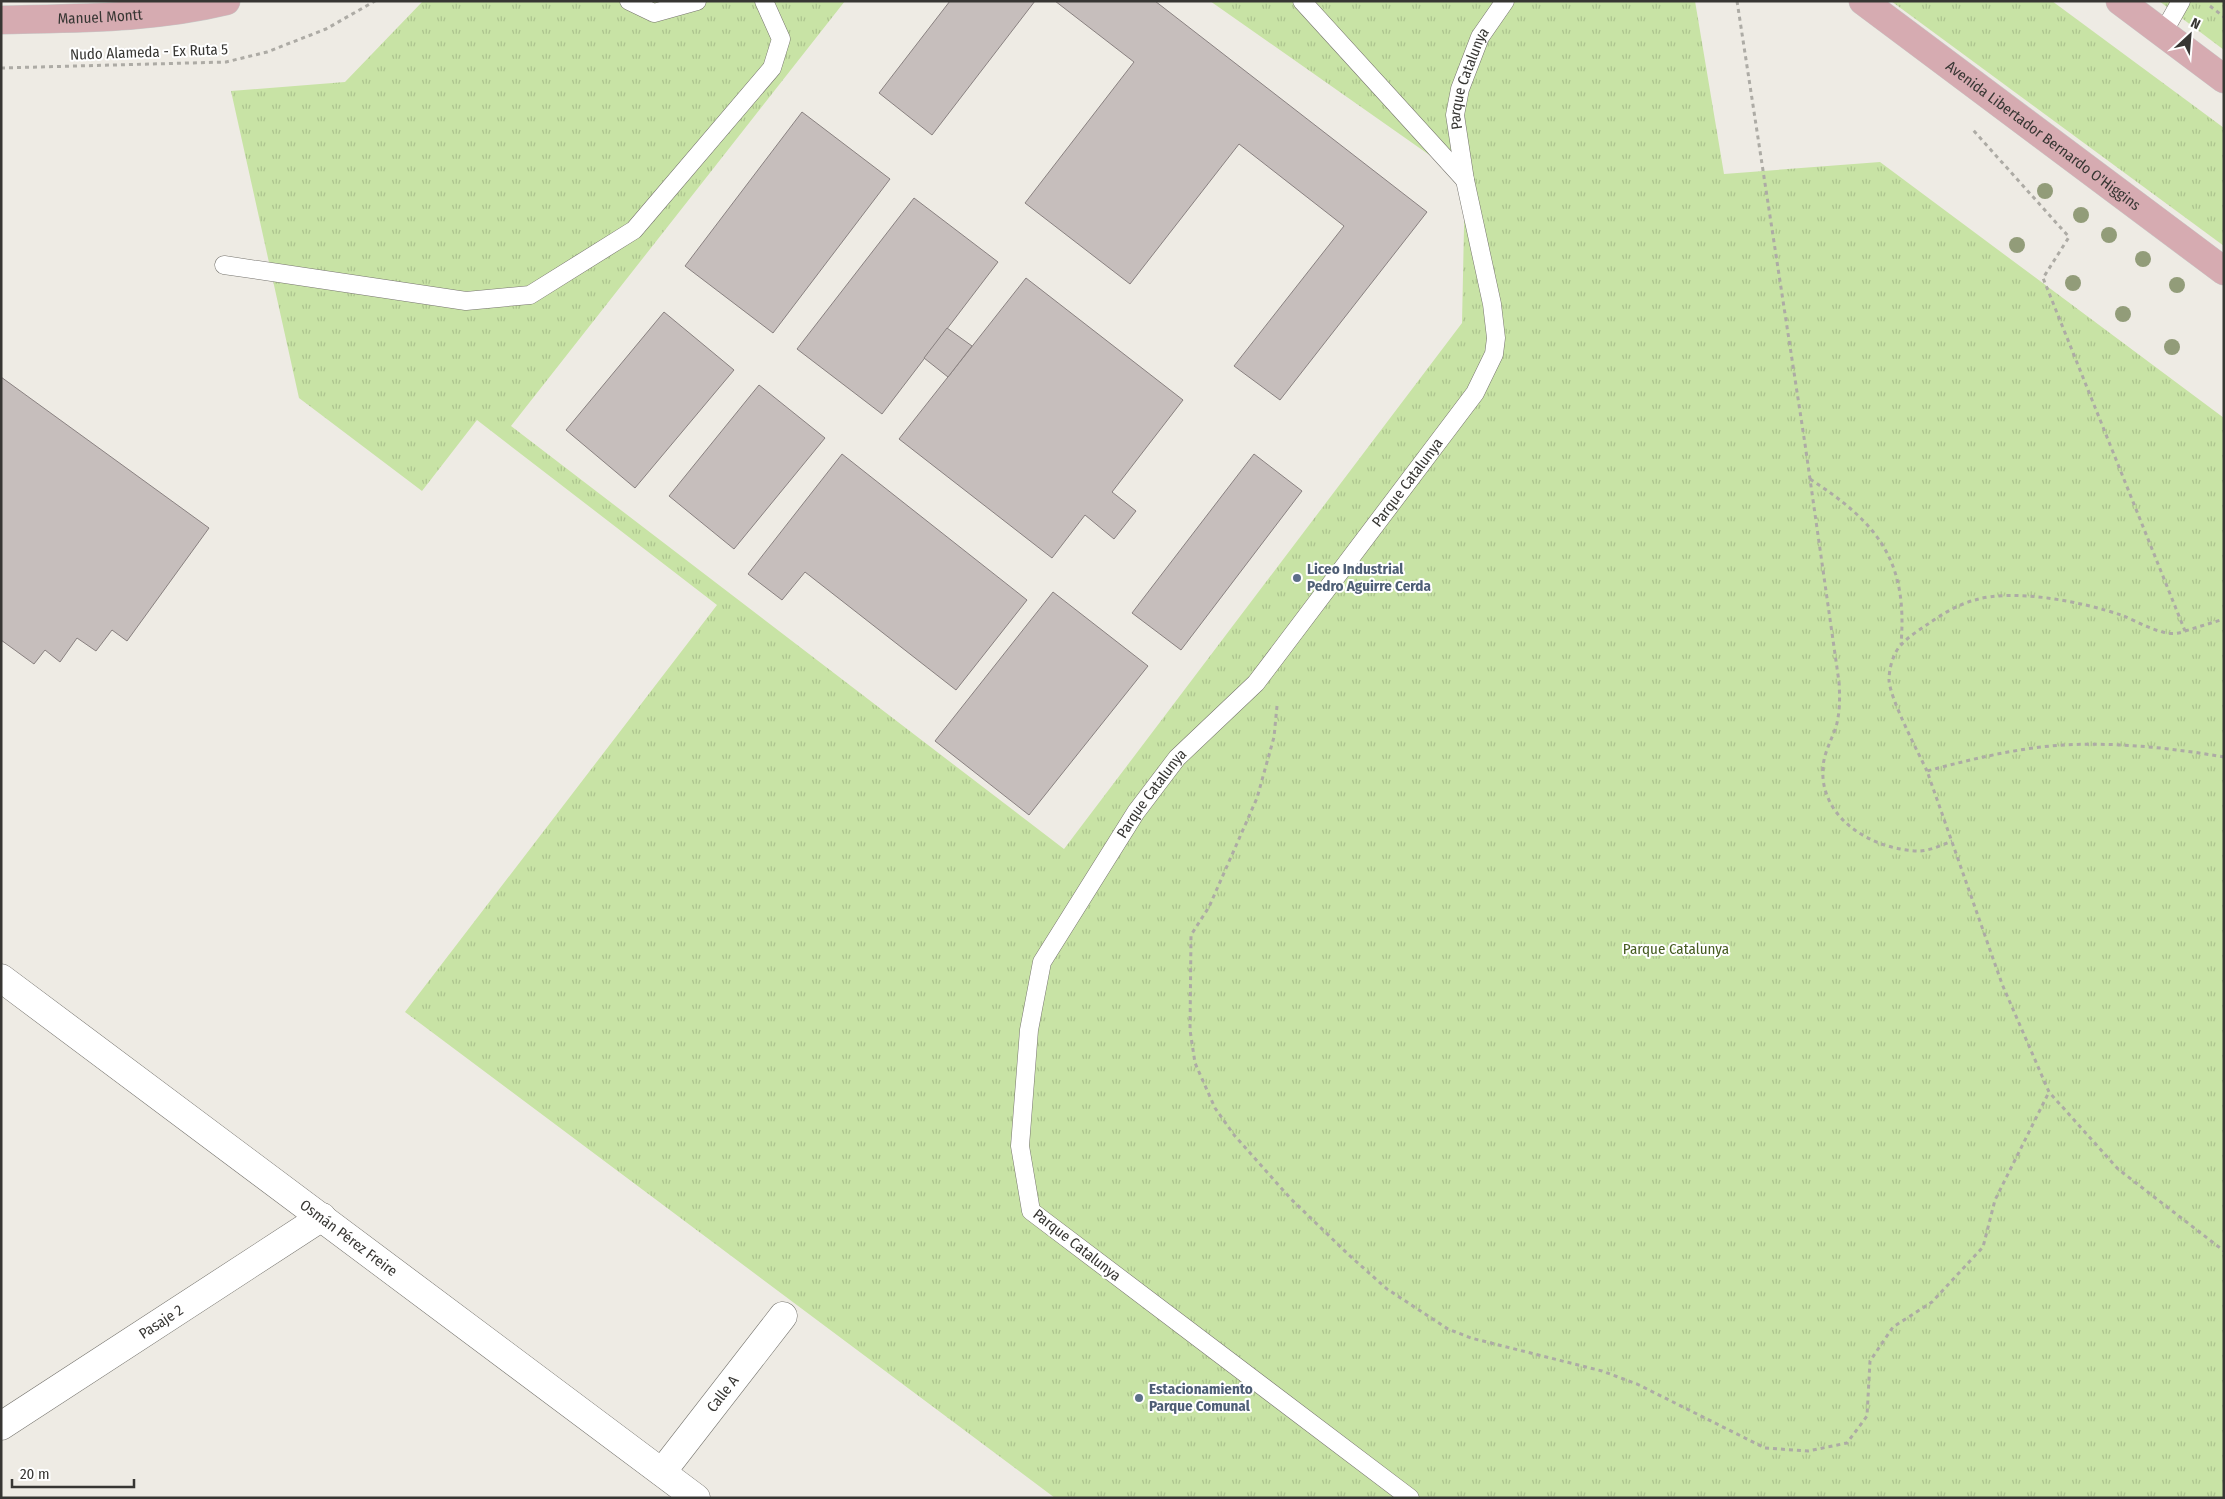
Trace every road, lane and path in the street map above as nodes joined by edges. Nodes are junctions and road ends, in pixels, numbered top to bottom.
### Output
1 (226, 1) edge
2 (375, 1) edge
3 (629, 1) edge
4 (697, 1) edge
5 (764, 1) edge
6 (1302, 1) edge
7 (1505, 1) edge
8 (1737, 1) edge
9 (1863, 1) edge
10 (2120, 1) edge
11 (2181, 1) edge
12 (2204, 1) edge
13 (2224, 17) edge
14 (1, 20) edge
15 (2163, 33) junction
16 (1, 68) edge
17 (2224, 79) edge
18 (1970, 127) dead end
19 (1465, 180) junction
20 (224, 265) dead end
21 (2224, 270) edge
22 (1810, 479) junction
23 (2224, 619) edge
24 (2185, 631) junction
25 (1901, 644) junction
26 (1256, 683) junction
27 (2224, 757) edge
28 (1928, 771) junction
29 (1952, 841) junction
30 (1, 978) edge
31 (2049, 1092) junction
32 (322, 1217) junction
33 (2224, 1251) edge
34 (783, 1316) dead end
35 (1, 1426) edge
36 (662, 1472) junction
37 (696, 1498) edge
38 (1410, 1498) edge

1 - 14 main road, Manuel Montt
2 - 16 path, Nudo Alameda - Ex Ruta 5
3 - 4 lane
5 - 20 lane
6 - 19 lane
7 - 19 lane, Parque Catalunya
8 - 22 path
9 - 21 main road, Avenida Libertador Bernardo O'Higgins
10 - 15 main road
11 - 15 lane
12 - 13 path
15 - 17 main road
18 - 24 path
19 - 26 lane, Parque Catalunya
22 - 25 path
22 - 29 path
23 - 24 path
24 - 25 path
25 - 28 path
26 - 31 path
26 - 38 lane, Parque Catalunya
27 - 28 path
28 - 29 path
29 - 31 path
30 - 32 street, Osmán Pérez Freire
31 - 33 path
32 - 35 street, Pasaje 2
32 - 36 street, Osmán Pérez Freire
34 - 36 street, Calle A
36 - 37 street, Osmán Pérez Freire

